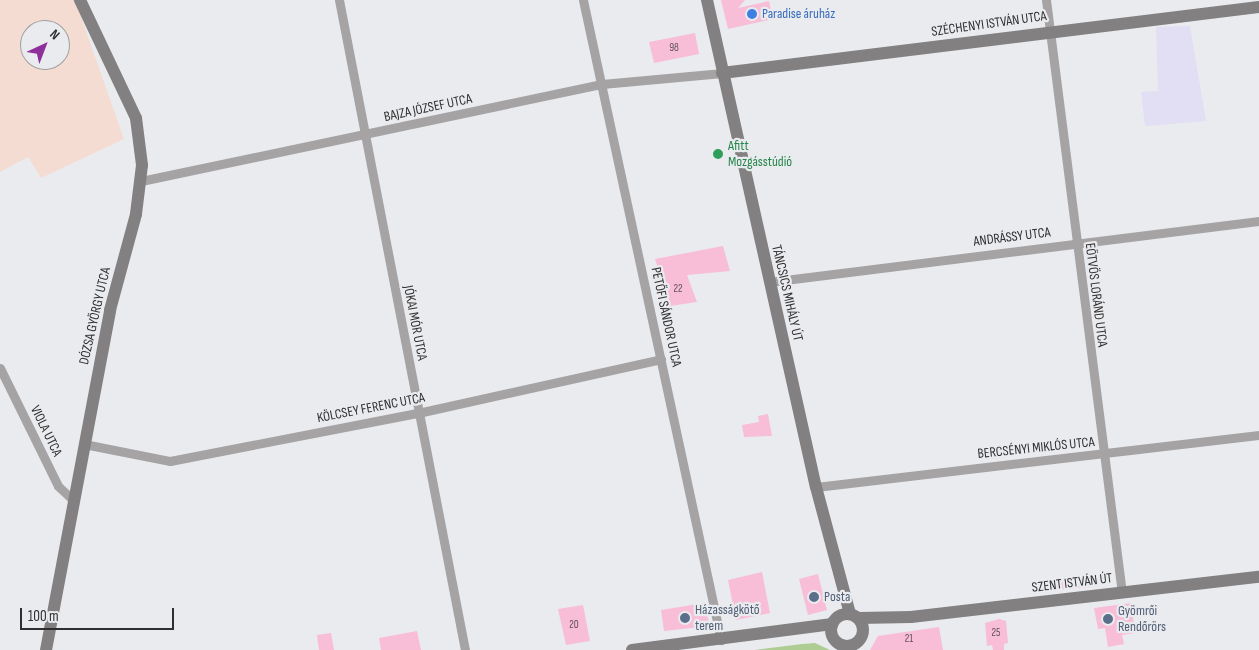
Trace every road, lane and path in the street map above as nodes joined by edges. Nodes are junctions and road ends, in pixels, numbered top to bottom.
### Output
1 (80, 0) edge
2 (339, 0) edge
3 (583, 0) edge
4 (707, 0) edge
5 (1046, 0) edge
6 (1259, 6) edge
7 (1050, 31) junction
8 (722, 73) junction
9 (602, 84) junction
10 (365, 135) junction
11 (141, 181) junction
12 (1259, 221) edge
13 (1075, 243) junction
14 (769, 282) junction
15 (661, 359) junction
16 (0, 368) edge
17 (418, 413) junction
18 (1259, 435) edge
19 (84, 444) junction
20 (1102, 455) junction
21 (816, 487) junction
22 (74, 500) junction
23 (1259, 577) edge
24 (1122, 593) junction
25 (888, 619) junction
26 (842, 629) edge
27 (864, 632) junction
28 (721, 640) junction
29 (855, 647) edge
30 (46, 650) edge
31 (465, 650) edge
32 (639, 650) edge

1 - 11 street, DÓZSA GYÖRGY UTCA
2 - 10 street, JÓKAI MÓR UTCA
3 - 9 street, PETŐFI SÁNDOR UTCA
4 - 8 street, TÁNCSICS MIHÁLY ÚT
5 - 7 street, EÖTVÖS LORÁND UTCA
6 - 7 street, SZÉCHENYI ISTVÁN UTCA
7 - 8 street, SZÉCHENYI ISTVÁN UTCA
7 - 13 street, EÖTVÖS LORÁND UTCA
8 - 9 street, BAJZA JÓZSEF UTCA
8 - 14 street, TÁNCSICS MIHÁLY ÚT
9 - 10 street, BAJZA JÓZSEF UTCA
9 - 15 street, PETŐFI SÁNDOR UTCA
10 - 11 street, BAJZA JÓZSEF UTCA
10 - 17 street, JÓKAI MÓR UTCA
11 - 19 street, DÓZSA GYÖRGY UTCA
12 - 13 street, ANDRÁSSY UTCA
13 - 14 street, ANDRÁSSY UTCA
13 - 20 street, EÖTVÖS LORÁND UTCA
14 - 21 street, TÁNCSICS MIHÁLY ÚT
15 - 17 street, KÖLCSEY FERENC UTCA
15 - 28 street, PETŐFI SÁNDOR UTCA
16 - 22 street, VIOLA UTCA
17 - 19 street, KÖLCSEY FERENC UTCA
17 - 31 street, JÓKAI MÓR UTCA
18 - 20 street, BERCSÉNYI MIKLÓS UTCA
19 - 22 street, DÓZSA GYÖRGY UTCA
20 - 21 street, BERCSÉNYI MIKLÓS UTCA
20 - 24 street, EÖTVÖS LORÁND UTCA
21 - 26 street, TÁNCSICS MIHÁLY ÚT
22 - 30 street, DÓZSA GYÖRGY UTCA
23 - 24 street, SZENT ISTVÁN ÚT
24 - 25 street, SZENT ISTVÁN ÚT
25 - 26 street, SZENT ISTVÁN ÚT
25 - 27 street, SZENT ISTVÁN ÚT
26 - 27 street, TÁNCSICS MIHÁLY ÚT
26 - 28 street, SZENT ISTVÁN ÚT
26 - 29 street
27 - 29 street
28 - 32 street, SZENT ISTVÁN ÚT

